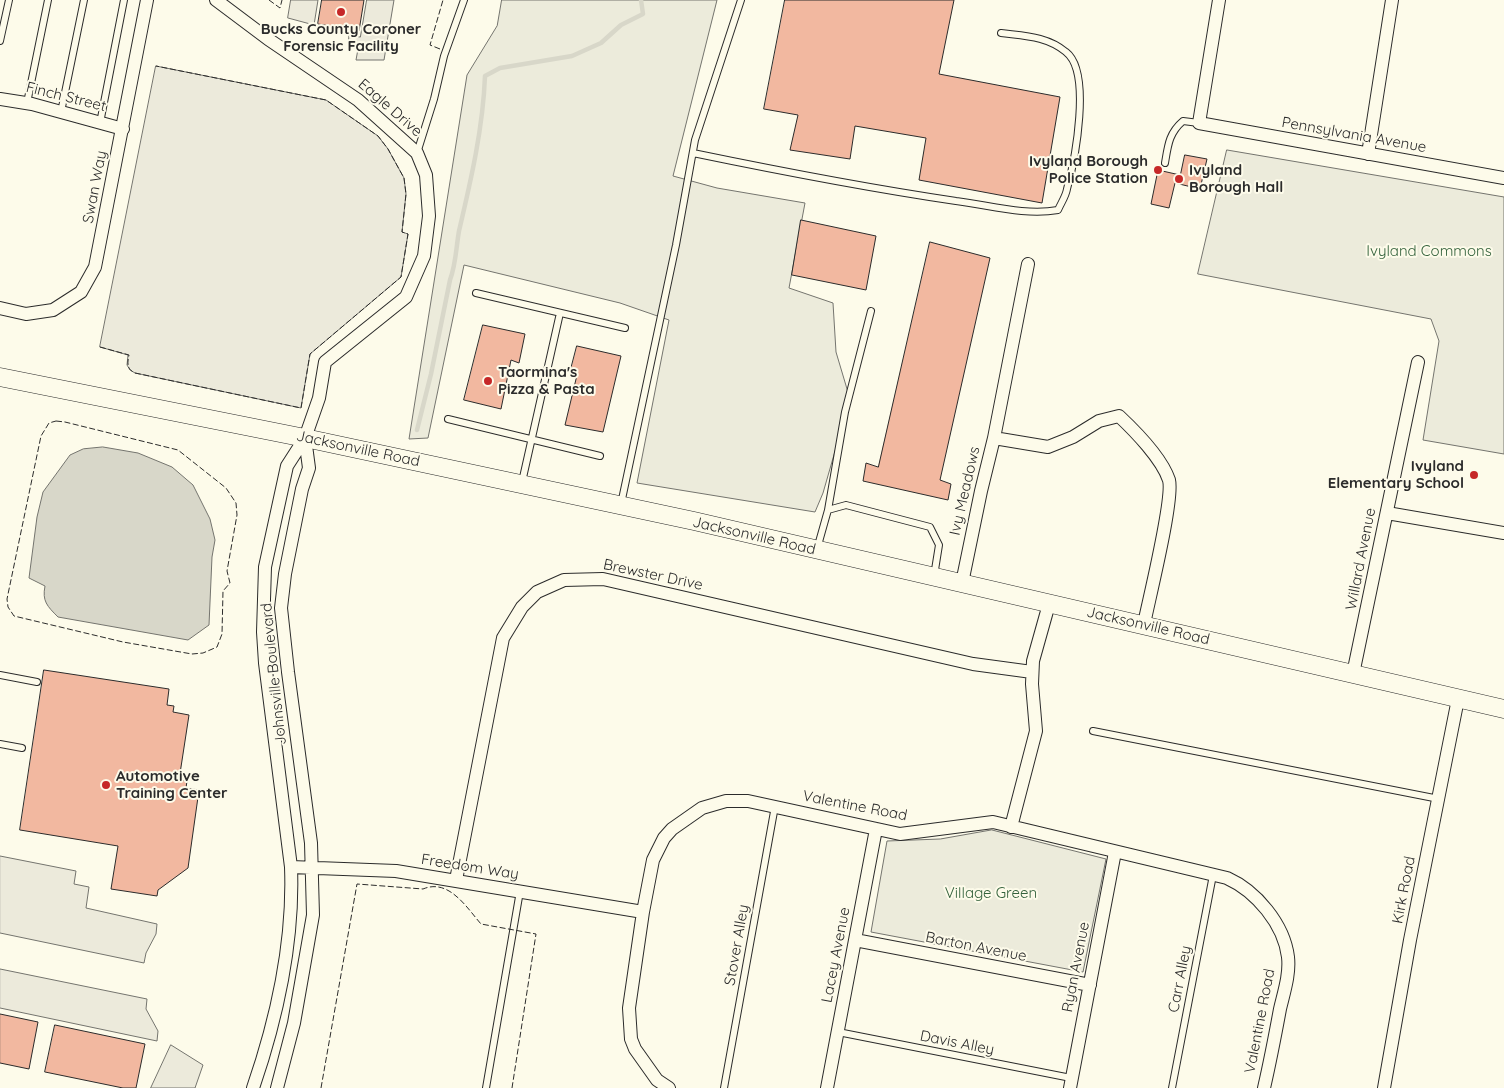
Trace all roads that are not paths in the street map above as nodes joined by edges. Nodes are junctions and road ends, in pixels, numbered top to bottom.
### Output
1 (9, 0) edge
2 (48, 0) edge
3 (84, 0) edge
4 (124, 0) edge
5 (147, 0) edge
6 (216, 0) edge
7 (464, 0) edge
8 (741, 0) edge
9 (1219, 0) edge
10 (1392, 0) edge
11 (1001, 34) dead end
12 (0, 41) edge
13 (0, 99) edge
14 (27, 103) junction
15 (61, 112) junction
16 (1199, 122) junction
17 (100, 123) junction
18 (123, 129) junction
19 (417, 153) junction
20 (693, 153) junction
21 (1368, 154) junction
22 (1165, 163) dead end
23 (1504, 178) edge
24 (1028, 264) dead end
25 (476, 293) dead end
26 (0, 308) edge
27 (871, 311) dead end
28 (560, 313) junction
29 (625, 328) dead end
30 (1418, 362) dead end
31 (0, 377) edge
32 (448, 419) dead end
33 (305, 438) junction
34 (994, 438) junction
35 (531, 440) junction
36 (600, 456) dead end
37 (521, 484) junction
38 (620, 506) junction
39 (828, 510) junction
40 (1387, 513) junction
41 (1504, 533) edge
42 (816, 550) junction
43 (934, 576) junction
44 (962, 583) junction
45 (1049, 604) junction
46 (1144, 624) junction
47 (1032, 672) junction
48 (1353, 674) junction
49 (0, 675) edge
50 (37, 682) dead end
51 (1458, 699) junction
52 (1504, 710) edge
53 (1092, 731) dead end
54 (0, 744) edge
55 (22, 748) dead end
56 (1439, 798) junction
57 (775, 806) junction
58 (1011, 827) junction
59 (876, 829) junction
60 (1115, 852) junction
61 (291, 867) junction
62 (313, 868) junction
63 (1213, 875) junction
64 (456, 880) junction
65 (520, 891) junction
66 (643, 912) junction
67 (855, 940) junction
68 (1090, 985) junction
69 (838, 1032) junction
70 (1070, 1083) edge
71 (253, 1088) edge
72 (277, 1088) edge
73 (486, 1088) edge
74 (669, 1088) edge
75 (724, 1088) edge
76 (827, 1088) edge
77 (1172, 1088) edge
78 (1264, 1088) edge
79 (1384, 1088) edge

1 - 12 lane
2 - 14 lane
3 - 15 lane
4 - 17 lane
5 - 18 street, Swan Way
6 - 19 street, Eagle Drive
7 - 19 lane
8 - 20 lane
9 - 16 street
10 - 21 street
11 - 20 lane
13 - 14 street, Finch Street
14 - 15 street, Finch Street
15 - 17 street, Finch Street
16 - 21 street, Pennsylvania Avenue
16 - 22 lane
17 - 18 street, Finch Street
18 - 26 street, Swan Way
19 - 33 street, Eagle Drive
20 - 38 lane
21 - 23 street, Pennsylvania Avenue
24 - 34 street
25 - 28 lane
27 - 39 lane
28 - 29 lane
28 - 35 lane
30 - 40 street, Willard Avenue
31 - 33 main road, Jacksonville Road
32 - 35 lane
33 - 37 main road, Jacksonville Road
33 - 61 street, Johnsville Boulevard
33 - 62 street, Johnsville Boulevard
34 - 44 street, Ivy Meadows
34 - 46 street, Ivy Meadows
35 - 36 lane
35 - 37 lane
37 - 38 main road, Jacksonville Road
38 - 42 main road, Jacksonville Road
39 - 42 lane
39 - 43 lane
40 - 41 street
40 - 48 street, Willard Avenue
42 - 43 main road, Jacksonville Road
43 - 44 main road, Jacksonville Road
44 - 45 main road, Jacksonville Road
45 - 46 main road, Jacksonville Road
45 - 47 street
46 - 48 main road, Jacksonville Road
47 - 58 street
47 - 64 street, Brewster Drive
48 - 51 main road, Jacksonville Road
49 - 50 lane
51 - 52 main road, Jacksonville Road
51 - 56 street, Kirk Road
53 - 56 lane
54 - 55 lane
56 - 79 street, Kirk Road
57 - 59 street, Valentine Road
57 - 66 street, Valentine Road
57 - 75 lane, Stover Alley
58 - 59 street, Valentine Road
58 - 60 street, Valentine Road
59 - 67 street, Lacey Avenue
60 - 63 street, Valentine Road
60 - 68 street, Ryan Avenue
61 - 62 street, Freedom Way
61 - 71 street, Johnsville Boulevard
62 - 64 street, Freedom Way
62 - 72 street, Johnsville Boulevard
63 - 77 lane, Carr Alley
63 - 78 street, Valentine Road
64 - 65 street, Freedom Way
65 - 66 street, Freedom Way
65 - 73 lane
66 - 74 street, Valentine Road
67 - 68 street, Barton Avenue
67 - 69 street, Lacey Avenue
68 - 70 street, Ryan Avenue
69 - 70 lane, Davis Alley
69 - 76 street, Lacey Avenue

